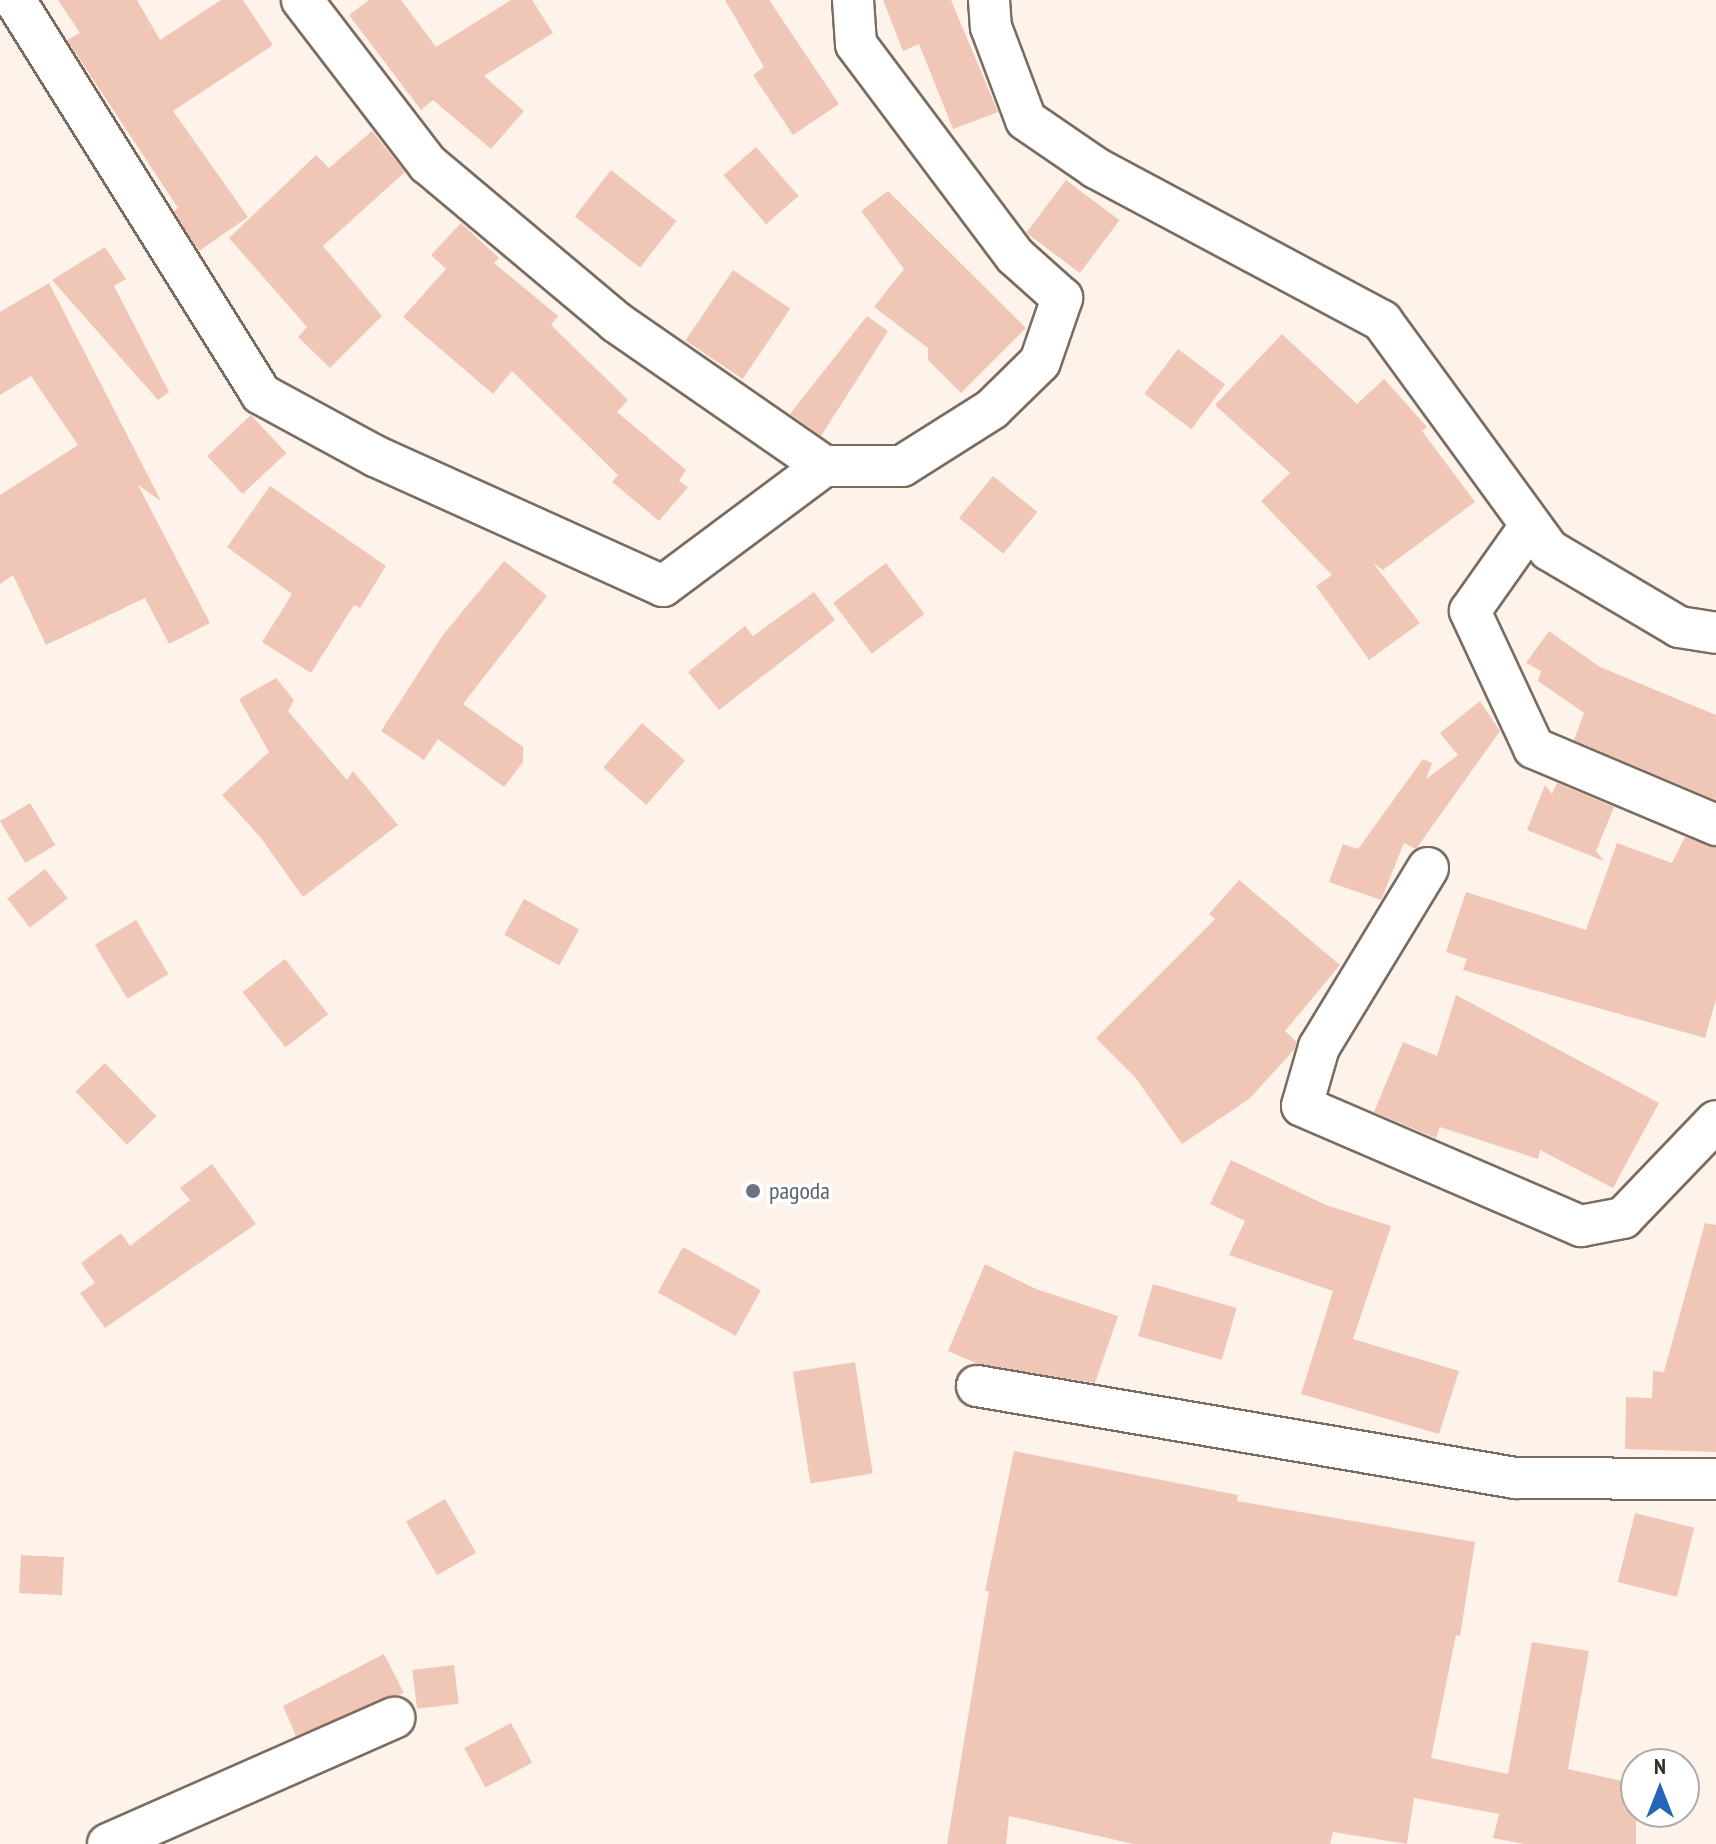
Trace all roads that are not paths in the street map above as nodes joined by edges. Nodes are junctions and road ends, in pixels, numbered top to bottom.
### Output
1 (15, 0) edge
2 (302, 0) edge
3 (853, 0) edge
4 (989, 0) edge
5 (824, 466) junction
6 (1530, 526) junction
7 (1716, 633) edge
8 (1716, 825) edge
9 (1428, 868) dead end
10 (1716, 1121) edge
11 (977, 1386) dead end
12 (1716, 1479) edge
13 (394, 1718) dead end
14 (108, 1844) edge

1 - 5 street
2 - 5 street
3 - 5 street
4 - 6 street
6 - 7 street
6 - 8 street
9 - 10 street
11 - 12 street
13 - 14 street

